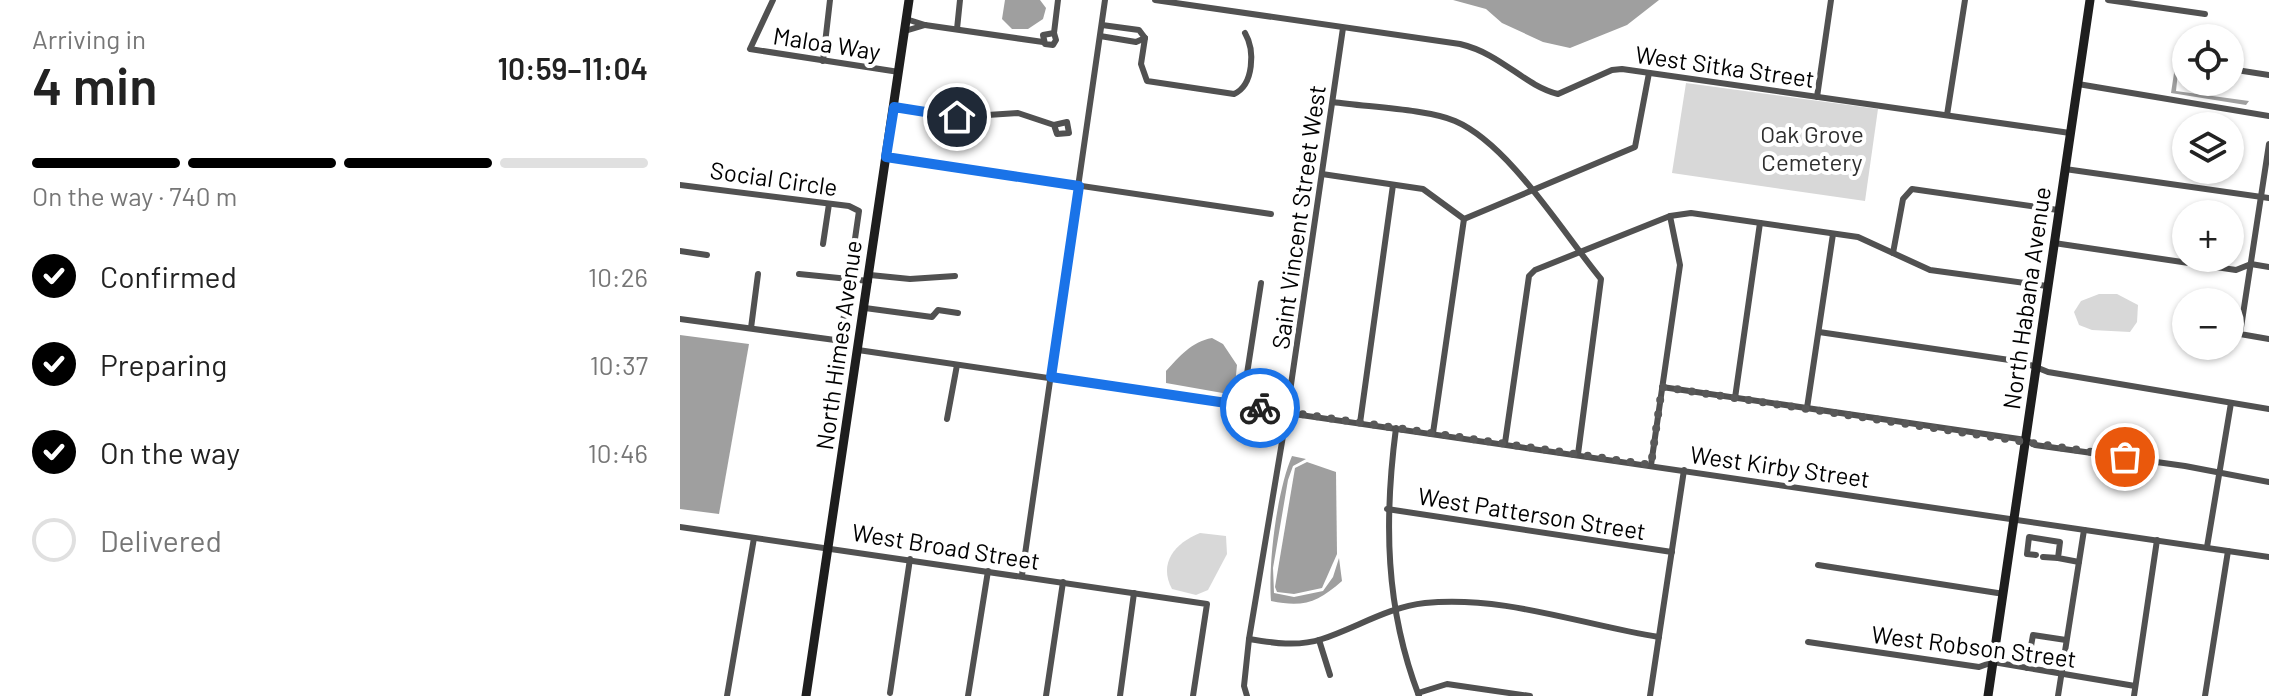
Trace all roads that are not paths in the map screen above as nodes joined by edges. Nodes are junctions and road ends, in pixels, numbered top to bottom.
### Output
1 (773, 0) edge
2 (830, 0) edge
3 (909, 0) edge
4 (960, 0) edge
5 (1058, 0) edge
6 (1105, 0) edge
7 (1155, 0) edge
8 (1831, 0) edge
9 (1965, 0) edge
10 (2090, 0) edge
11 (2108, 0) edge
12 (2205, 14) dead end
13 (906, 19) junction
14 (925, 25) junction
15 (1102, 25) junction
16 (1343, 28) junction
17 (957, 29) junction
18 (905, 31) junction
19 (1245, 33) dead end
20 (1100, 36) junction
21 (1145, 38) junction
22 (823, 61) junction
23 (2244, 71) edge
24 (899, 72) junction
25 (1649, 73) junction
26 (2269, 75) edge
27 (2078, 84) junction
28 (1817, 97) junction
29 (1333, 102) junction
30 (894, 107) junction
31 (1947, 115) junction
32 (2269, 116) edge
33 (1054, 125) dead end
34 (2070, 133) junction
35 (2269, 144) edge
36 (886, 157) junction
37 (2065, 169) junction
38 (1322, 174) junction
39 (680, 185) edge
40 (1393, 185) junction
41 (1079, 186) junction
42 (1532, 192) junction
43 (2265, 198) edge
44 (829, 204) junction
45 (2058, 210) junction
46 (1271, 214) dead end
47 (1670, 216) junction
48 (1464, 219) junction
49 (1760, 223) junction
50 (1833, 234) junction
51 (2054, 243) junction
52 (823, 244) dead end
53 (680, 251) edge
54 (1579, 252) junction
55 (1893, 253) junction
56 (707, 255) dead end
57 (2251, 264) junction
58 (2269, 267) edge
59 (758, 274) dead end
60 (799, 274) dead end
61 (955, 276) dead end
62 (849, 282) junction
63 (869, 282) junction
64 (1261, 283) dead end
65 (2047, 286) junction
66 (865, 308) junction
67 (958, 313) dead end
68 (680, 319) edge
69 (751, 328) junction
70 (1819, 332) junction
71 (2269, 339) edge
72 (858, 350) junction
73 (957, 365) junction
74 (2035, 369) junction
75 (1051, 377) junction
76 (1662, 387) junction
77 (1735, 398) junction
78 (2231, 403) junction
79 (1242, 406) junction
80 (1807, 408) junction
81 (2269, 409) edge
82 (1287, 412) junction
83 (947, 419) dead end
84 (1360, 423) junction
85 (1396, 428) junction
86 (1433, 433) junction
87 (2026, 440) junction
88 (1505, 443) junction
89 (1578, 454) junction
90 (1651, 465) junction
91 (1684, 470) junction
92 (2220, 475) junction
93 (2269, 482) edge
94 (1387, 509) junction
95 (2015, 520) junction
96 (680, 527) edge
97 (2084, 530) junction
98 (754, 538) junction
99 (2157, 540) junction
100 (829, 546) junction
101 (2207, 547) junction
102 (2228, 551) junction
103 (1672, 552) junction
104 (2269, 557) edge
105 (2058, 558) junction
106 (910, 559) junction
107 (2079, 562) junction
108 (1818, 565) dead end
109 (988, 571) junction
110 (1022, 575) junction
111 (1063, 582) junction
112 (1134, 593) junction
113 (2004, 594) junction
114 (1394, 610) junction
115 (1659, 637) junction
116 (1249, 639) junction
117 (1319, 640) junction
118 (2066, 640) junction
119 (1808, 642) dead end
120 (1993, 662) junction
121 (2027, 668) junction
122 (2061, 674) junction
123 (1330, 675) dead end
124 (2135, 686) junction
125 (890, 693) dead end
126 (1419, 694) edge
127 (727, 696) edge
128 (806, 696) edge
129 (968, 696) edge
130 (1046, 696) edge
131 (1120, 696) edge
132 (1193, 696) edge
133 (1247, 696) edge
134 (1530, 696) edge
135 (1650, 696) edge
136 (1988, 696) edge
137 (2058, 696) edge
138 (2134, 696) edge
139 (2205, 696) edge

1 - 22 street, Maloa Way
2 - 22 street
3 - 13 street, North Himes Avenue
4 - 17 street
5 - 17 street
6 - 15 street
7 - 16 street, West Sitka Street
8 - 28 street
9 - 31 street
10 - 27 street, North Habana Avenue
11 - 12 street
13 - 14 street
13 - 18 street, North Himes Avenue
14 - 17 street
14 - 18 street
15 - 20 street
15 - 21 street
16 - 25 street, West Sitka Street
16 - 29 street, Saint Vincent Street West
18 - 24 street, North Himes Avenue
19 - 21 street
20 - 21 street
20 - 41 street
22 - 24 street, Maloa Way
23 - 26 street
24 - 30 street, North Himes Avenue
25 - 28 street, West Sitka Street
25 - 42 street
27 - 32 street
27 - 34 street, North Habana Avenue
28 - 31 street, West Sitka Street
29 - 38 street, Saint Vincent Street West
29 - 42 street
30 - 33 street
30 - 36 street, North Himes Avenue
31 - 34 street, West Sitka Street
34 - 37 street, North Habana Avenue
35 - 43 street
36 - 41 street
36 - 63 street, North Himes Avenue
37 - 43 street
37 - 45 street, North Habana Avenue
38 - 40 street
38 - 82 street, Saint Vincent Street West
39 - 44 street, Social Circle
40 - 48 street
40 - 84 street
41 - 46 street
41 - 75 street
42 - 48 street
42 - 54 street
43 - 57 street
44 - 52 street
44 - 62 street, Social Circle
45 - 51 street, North Habana Avenue
45 - 55 street
47 - 49 street
47 - 54 street
47 - 76 street
48 - 86 street
49 - 50 street
49 - 77 street
50 - 55 street
50 - 70 street
51 - 57 street
51 - 65 street, North Habana Avenue
53 - 56 street
54 - 88 street
54 - 89 street
55 - 65 street
57 - 58 street
57 - 71 street
59 - 69 street
60 - 62 street
61 - 63 street
62 - 63 street
62 - 69 street, Social Circle
63 - 66 street, North Himes Avenue
64 - 79 street
65 - 74 street, North Habana Avenue
66 - 67 street
66 - 72 street, North Himes Avenue
68 - 69 street, Social Circle
70 - 74 street
70 - 80 street
72 - 73 street, West Kirby Street
72 - 100 street, North Himes Avenue
73 - 75 street, West Kirby Street
73 - 83 street
74 - 78 street
74 - 87 street, North Habana Avenue
75 - 79 street, West Kirby Street
75 - 110 street
76 - 77 street
76 - 90 street
77 - 80 street
78 - 81 street
78 - 92 street
79 - 82 street, West Kirby Street
80 - 87 street
82 - 84 street, West Kirby Street
82 - 116 street, Saint Vincent Street West
84 - 85 street, West Kirby Street
85 - 86 street, West Kirby Street
85 - 94 street
86 - 88 street, West Kirby Street
87 - 92 street
87 - 95 street, North Habana Avenue
88 - 89 street, West Kirby Street
89 - 90 street, West Kirby Street
90 - 91 street, West Kirby Street
91 - 95 street, West Kirby Street
91 - 103 street
92 - 93 street
92 - 101 street
94 - 103 street, West Patterson Street
94 - 114 street
95 - 97 street, West Kirby Street
95 - 113 street, North Habana Avenue
96 - 98 street, West Broad Street
97 - 99 street, West Kirby Street
97 - 107 street
98 - 100 street, West Broad Street
98 - 127 street
99 - 101 street, West Kirby Street
99 - 124 street
100 - 106 street, West Broad Street
100 - 128 street, North Himes Avenue
101 - 102 street, West Kirby Street
102 - 104 street, West Kirby Street
102 - 139 street
103 - 115 street
105 - 105 street
105 - 107 street
106 - 109 street, West Broad Street
106 - 125 street
107 - 118 street
108 - 113 street
109 - 110 street, West Broad Street
109 - 129 street
110 - 111 street, West Broad Street
111 - 112 street, West Broad Street
111 - 130 street
112 - 131 street
112 - 132 street, West Broad Street
113 - 120 street, North Habana Avenue
114 - 115 street
114 - 117 street
114 - 126 street
115 - 135 street
116 - 117 street
116 - 133 street, Saint Vincent Street West
117 - 123 street
118 - 121 street
118 - 122 street
119 - 120 street, West Robson Street
120 - 121 street, West Robson Street
120 - 136 street, North Habana Avenue
121 - 122 street, West Robson Street
122 - 124 street, West Robson Street
122 - 137 street
124 - 138 street
126 - 134 street

